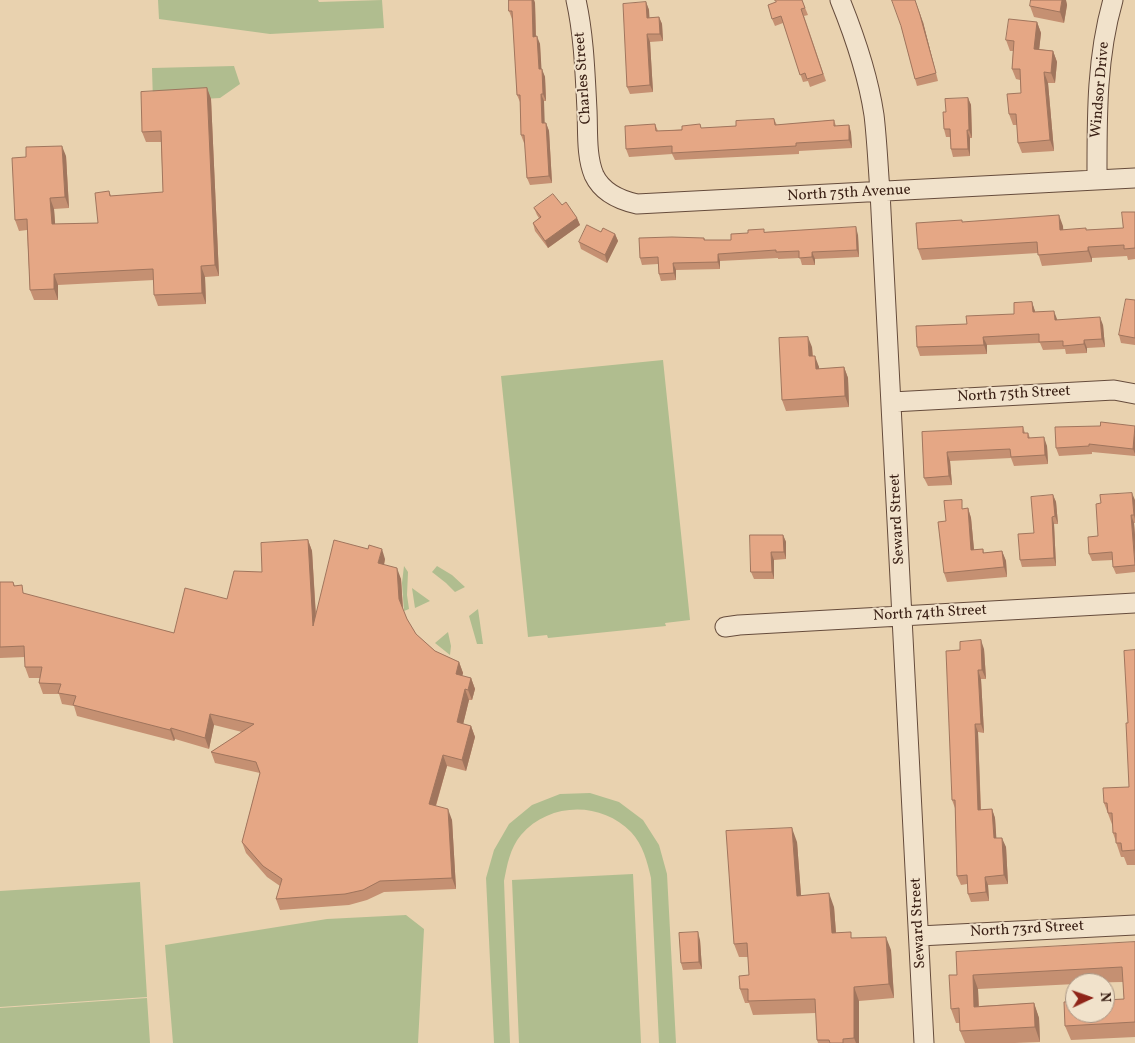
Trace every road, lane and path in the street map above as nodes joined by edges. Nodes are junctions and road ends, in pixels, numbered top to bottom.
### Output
1 (576, 0) edge
2 (840, 0) edge
3 (1113, 0) edge
4 (589, 156) joint
5 (1135, 178) edge
6 (1097, 180) junction
7 (880, 192) junction
8 (1135, 394) edge
9 (892, 402) junction
10 (1135, 604) edge
11 (903, 615) junction
12 (725, 627) dead end
13 (1135, 925) edge
14 (919, 936) junction
15 (924, 1043) edge

1 - 4 street, Charles Street
2 - 7 street, Seward Street
3 - 6 street, Windsor Drive
4 - 7 street, North 75th Avenue
5 - 6 street, North 75th Avenue
6 - 7 street, North 75th Avenue
7 - 9 street, Seward Street
8 - 9 street, North 75th Street
9 - 11 street, Seward Street
10 - 11 street, North 74th Street
11 - 12 street, North 74th Street
11 - 14 street, Seward Street
13 - 14 street, North 73rd Street
14 - 15 street, Seward Street

